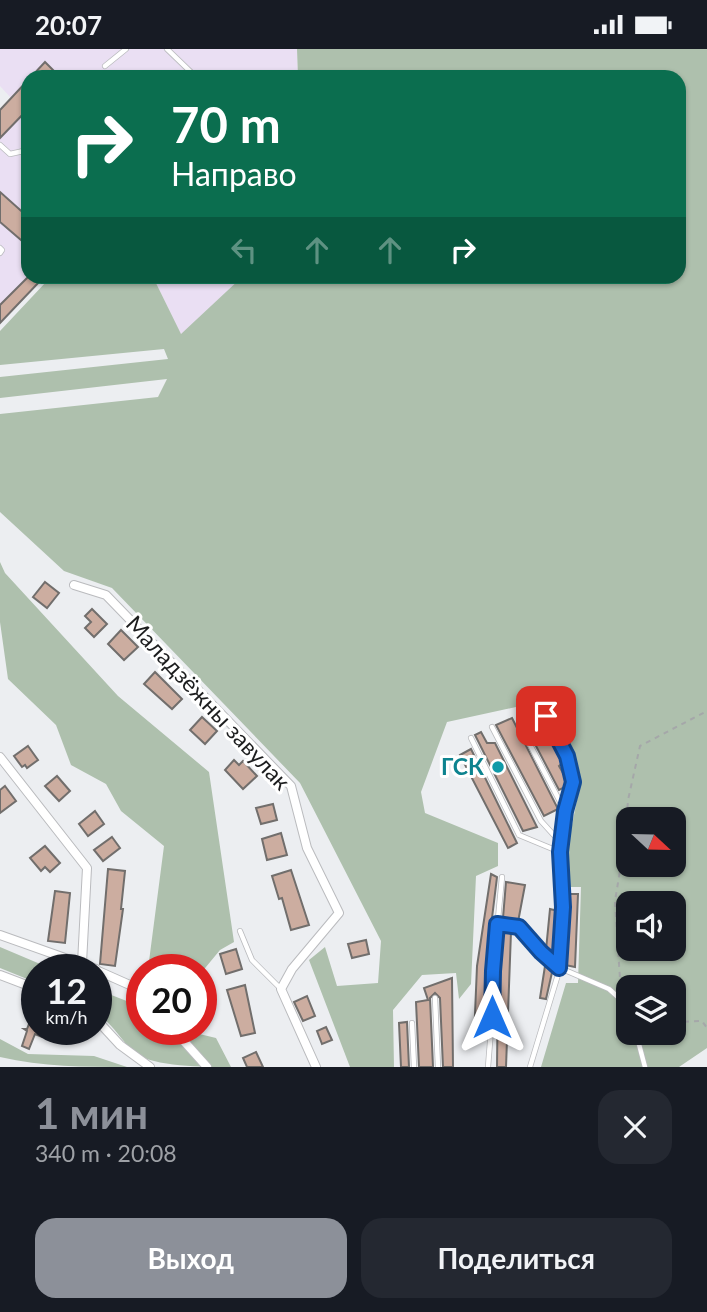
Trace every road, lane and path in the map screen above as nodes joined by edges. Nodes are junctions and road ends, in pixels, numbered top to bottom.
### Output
1 (126, 49) edge
2 (167, 49) edge
3 (105, 66) dead end
4 (189, 70) edge
5 (0, 145) edge
6 (21, 152) edge
7 (74, 585) dead end
8 (707, 711) edge
9 (546, 716) dead end
10 (519, 724) dead end
11 (492, 727) dead end
12 (471, 739) dead end
13 (0, 757) edge
14 (565, 811) junction
15 (561, 843) junction
16 (560, 852) junction
17 (502, 877) dead end
18 (497, 924) junction
19 (240, 931) dead end
20 (0, 935) edge
21 (56, 954) edge
22 (82, 954) edge
23 (559, 968) junction
24 (0, 975) edge
25 (620, 975) edge
26 (21, 983) edge
27 (616, 986) edge
28 (281, 989) junction
29 (609, 989) junction
30 (616, 995) edge
31 (435, 998) dead end
32 (686, 1022) edge
33 (412, 1023) dead end
34 (707, 1028) edge
35 (112, 1036) edge
36 (187, 1045) edge
37 (639, 1045) edge
38 (150, 1067) edge
39 (207, 1067) edge
40 (316, 1067) edge
41 (414, 1067) edge
42 (438, 1067) edge
43 (488, 1067) edge
44 (530, 1067) edge
45 (645, 1067) edge

1 - 3 lane
2 - 4 lane
5 - 6 lane
7 - 28 street, Маладзёжны завулак
8 - 25 path
9 - 14 lane
10 - 14 lane
11 - 15 lane
12 - 16 lane
13 - 22 street
14 - 15 lane
15 - 16 lane
16 - 23 lane
17 - 18 lane
18 - 23 lane
18 - 43 lane
19 - 28 lane
20 - 21 street
23 - 29 lane
23 - 44 lane
24 - 26 street
27 - 29 path
28 - 40 street
29 - 30 lane
31 - 42 lane
32 - 34 path
33 - 41 lane
35 - 38 street
36 - 39 street
37 - 45 lane

